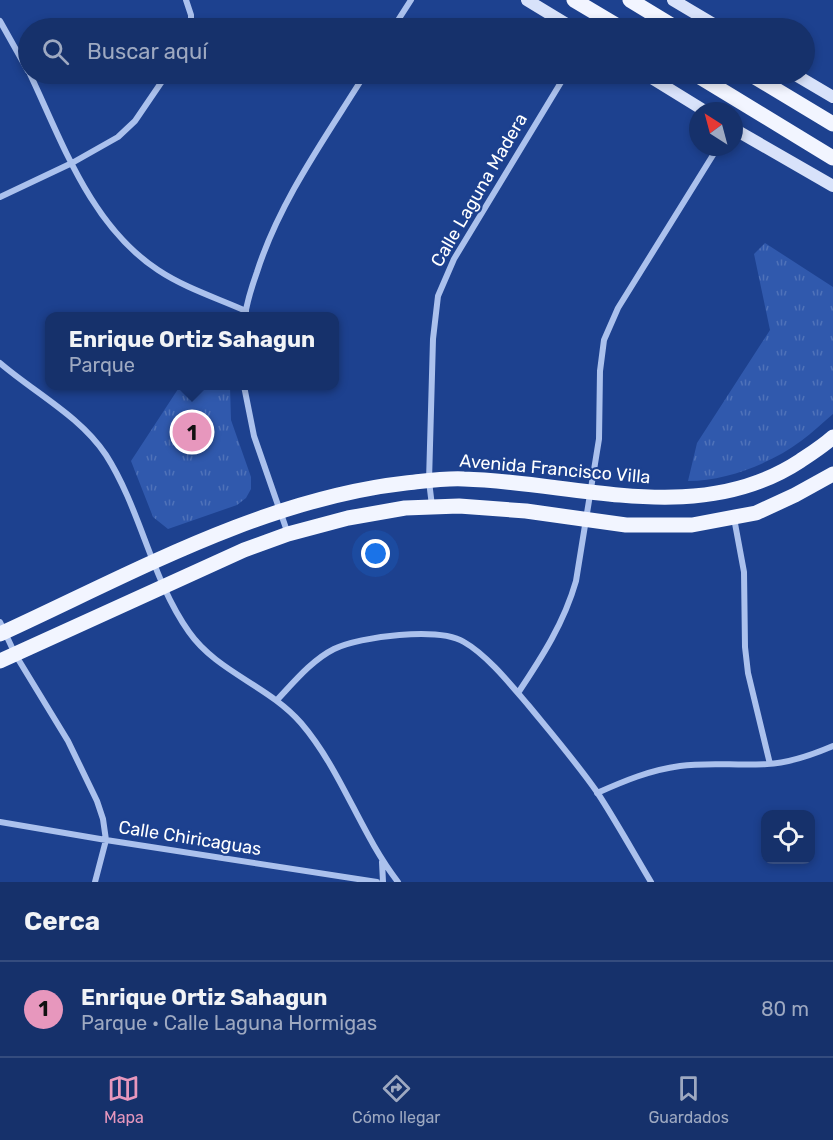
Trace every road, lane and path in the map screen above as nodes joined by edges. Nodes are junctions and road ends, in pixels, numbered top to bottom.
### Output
1 (186, 0) edge
2 (411, 0) edge
3 (527, 0) edge
4 (574, 0) edge
5 (630, 0) edge
6 (673, 0) edge
7 (191, 18) edge
8 (399, 18) edge
9 (557, 18) edge
10 (604, 18) edge
11 (660, 18) edge
12 (703, 18) edge
13 (0, 21) edge
14 (18, 53) edge
15 (35, 84) edge
16 (160, 84) edge
17 (359, 84) edge
18 (560, 84) edge
19 (661, 84) edge
20 (711, 84) edge
21 (767, 84) edge
22 (811, 84) edge
23 (833, 97) edge
24 (690, 102) edge
25 (833, 124) edge
26 (743, 134) edge
27 (712, 156) edge
28 (833, 158) edge
29 (72, 163) junction
30 (833, 186) edge
31 (0, 197) edge
32 (241, 312) edge
33 (246, 312) edge
34 (0, 363) edge
35 (245, 390) edge
36 (833, 437) edge
37 (833, 474) edge
38 (429, 481) junction
39 (591, 493) junction
40 (433, 507) junction
41 (279, 512) junction
42 (734, 519) junction
43 (586, 521) junction
44 (288, 534) junction
45 (154, 563) junction
46 (164, 586) junction
47 (2, 629) edge
48 (15, 654) junction
49 (0, 661) edge
50 (518, 693) junction
51 (277, 700) junction
52 (833, 746) edge
53 (770, 764) junction
54 (597, 793) junction
55 (0, 822) edge
56 (106, 840) junction
57 (382, 861) junction
58 (95, 882) edge
59 (377, 882) edge
60 (383, 882) edge
61 (398, 882) edge
62 (651, 882) edge

1 - 7 street
2 - 8 street
3 - 9 street
4 - 10 main road
5 - 11 main road
6 - 12 street
13 - 14 street
15 - 29 street
16 - 29 street
17 - 33 street
18 - 38 street, Calle Laguna Madera
19 - 24 street
20 - 28 main road
21 - 25 main road
22 - 23 street
26 - 30 street
27 - 39 street
29 - 31 street
29 - 32 street
34 - 45 street
35 - 41 street
36 - 39 main road, Avenida Francisco Villa
37 - 42 main road
38 - 39 main road, Avenida Francisco Villa
38 - 40 street, Calle Laguna Madera
38 - 41 main road, Avenida Francisco Villa
39 - 43 street
40 - 43 main road
40 - 44 main road
41 - 44 street
41 - 45 main road, Avenida Francisco Villa
42 - 43 main road
42 - 53 street
43 - 50 street
44 - 46 main road
45 - 46 street
45 - 47 main road, Avenida Francisco Villa
46 - 48 main road
46 - 51 street
47 - 48 street
48 - 49 main road
48 - 56 street
50 - 51 street
50 - 54 street
51 - 57 street
52 - 53 street
53 - 54 street
54 - 62 street
55 - 56 street, Calle Chiricaguas
56 - 58 street
56 - 59 street, Calle Chiricaguas
57 - 60 street
57 - 61 street

